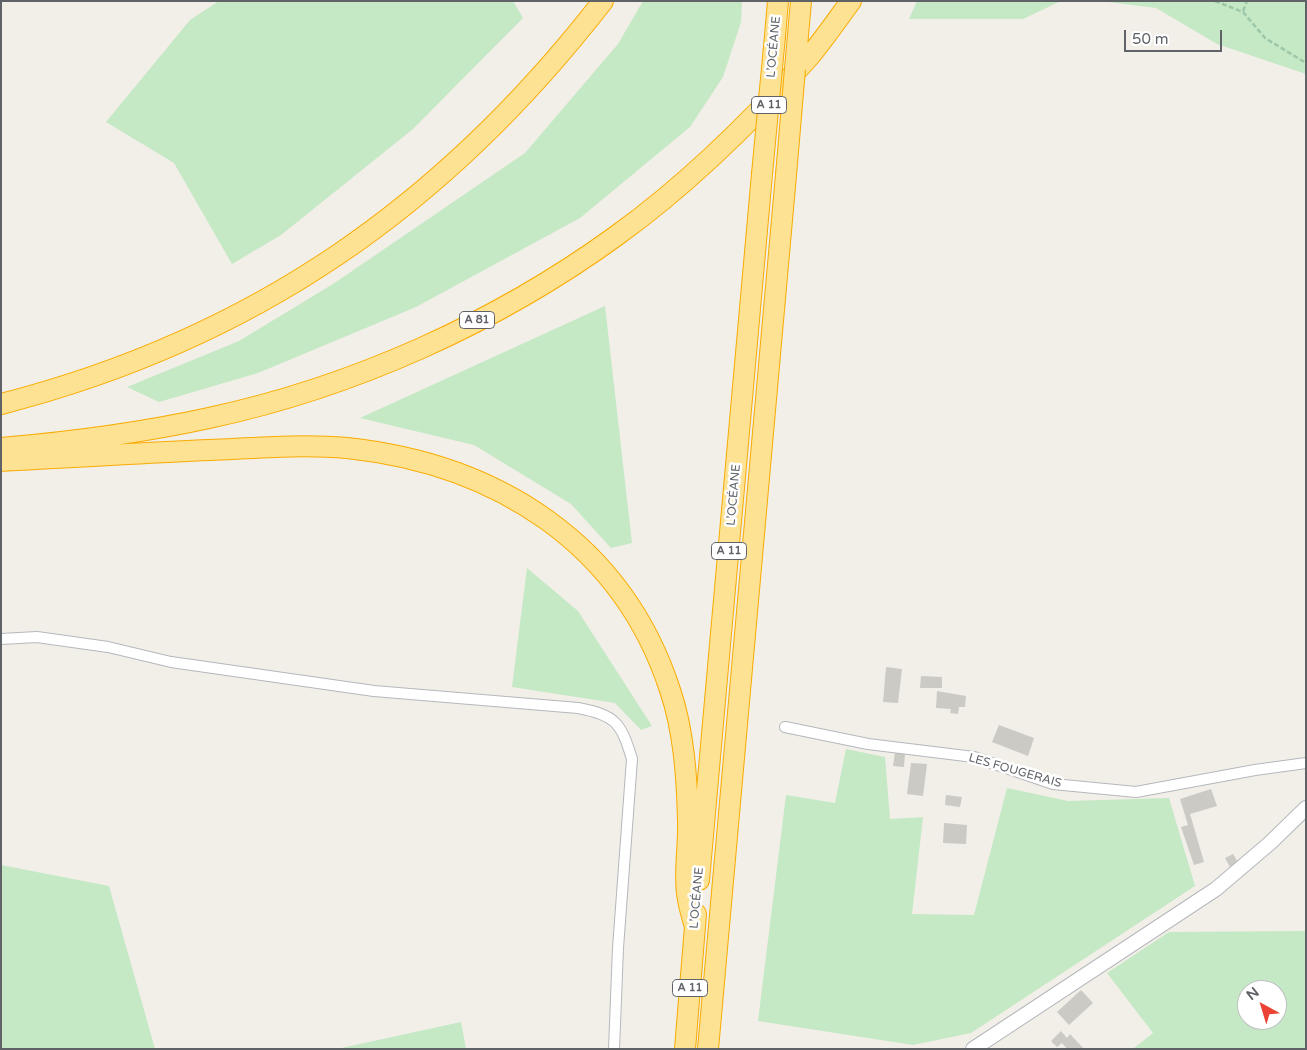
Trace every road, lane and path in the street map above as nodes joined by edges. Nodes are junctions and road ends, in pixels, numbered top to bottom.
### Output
1 (589, 1) edge
2 (603, 1) edge
3 (778, 1) edge
4 (801, 1) edge
5 (851, 1) edge
6 (1215, 1) edge
7 (1247, 1) edge
8 (1225, 3) edge
9 (1243, 12) junction
10 (567, 46) junction
11 (1306, 63) edge
12 (1, 404) edge
13 (1, 448) edge
14 (1, 461) edge
15 (1, 639) edge
16 (785, 727) dead end
17 (1306, 764) edge
18 (1306, 808) edge
19 (695, 927) junction
20 (614, 1049) edge
21 (685, 1049) edge
22 (708, 1049) edge
23 (973, 1049) edge

1 - 10 highway
2 - 10 highway
3 - 19 highway, L’OCÉANE / A 11, bridge
4 - 22 highway, L’OCÉANE / A 11, bridge
5 - 13 highway, A 81
6 - 8 path
7 - 9 path
8 - 9 path
9 - 11 path
10 - 12 highway
14 - 19 highway
15 - 20 street
16 - 17 street, LES FOUGERAIS
18 - 23 street
19 - 21 highway, L’OCÉANE / A 11

